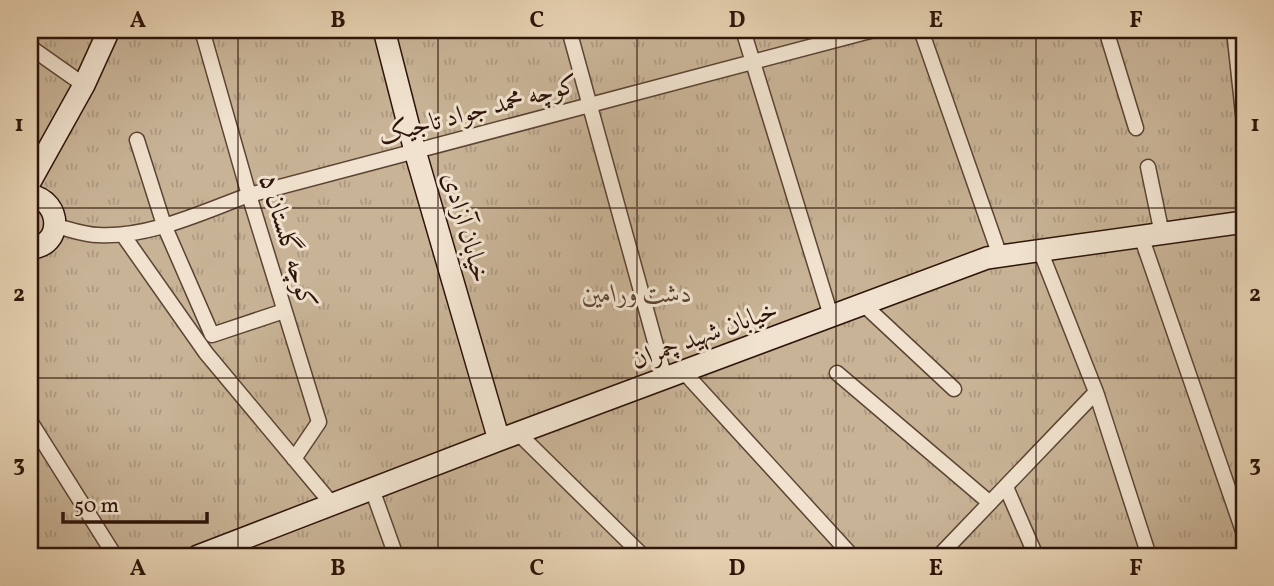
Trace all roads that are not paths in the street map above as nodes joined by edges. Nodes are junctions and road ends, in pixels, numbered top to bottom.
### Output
1 (109, 30) edge
2 (202, 30) edge
3 (384, 30) edge
4 (569, 30) edge
5 (743, 30) edge
6 (874, 30) edge
7 (921, 30) edge
8 (1106, 30) edge
9 (1234, 30) edge
10 (30, 47) edge
11 (753, 62) junction
12 (84, 85) junction
13 (590, 105) junction
14 (1244, 123) edge
15 (1136, 128) dead end
16 (137, 140) dead end
17 (415, 151) junction
18 (1148, 167) dead end
19 (30, 183) edge
20 (249, 195) junction
21 (1244, 222) edge
22 (164, 225) junction
23 (56, 226) junction
24 (123, 235) junction
25 (1151, 235) junction
26 (30, 248) edge
27 (1040, 250) junction
28 (1000, 256) junction
29 (863, 304) junction
30 (284, 311) junction
31 (831, 316) junction
32 (837, 373) dead end
33 (674, 374) junction
34 (954, 389) dead end
35 (1096, 392) junction
36 (30, 421) edge
37 (509, 436) junction
38 (294, 459) junction
39 (1006, 487) junction
40 (372, 489) junction
41 (990, 503) junction
42 (332, 505) junction
43 (1244, 534) edge
44 (115, 556) edge
45 (198, 556) edge
46 (396, 556) edge
47 (643, 556) edge
48 (852, 556) edge
49 (939, 556) edge
50 (1036, 556) edge
51 (1149, 556) edge

1 - 12 main road
2 - 20 street, کوچه گلستان ۵
3 - 17 main road, خیابان آزادی
4 - 13 street
5 - 11 street
6 - 11 street, کوچه محمد جواد تاجیک
7 - 28 street
8 - 15 street
9 - 14 street
10 - 12 street
11 - 13 street, کوچه محمد جواد تاجیک
11 - 31 street
12 - 19 main road
13 - 17 street, کوچه محمد جواد تاجیک
13 - 33 street
16 - 22 street
17 - 20 street, کوچه محمد جواد تاجیک
17 - 37 main road, خیابان آزادی
18 - 25 street
19 - 23 main road
20 - 22 street, کوچه محمد جواد تاجیک
20 - 30 street, کوچه گلستان ۵
21 - 25 main road, خیابان شهید چمران
22 - 24 street, کوچه محمد جواد تاجیک
22 - 30 street
23 - 24 street, کوچه محمد جواد تاجیک
23 - 26 main road
24 - 38 street
25 - 27 main road, خیابان شهید چمران
25 - 43 street
27 - 28 main road, خیابان شهید چمران
27 - 35 street
28 - 29 main road, خیابان شهید چمران
29 - 31 main road, خیابان شهید چمران
29 - 34 street
30 - 38 street, کوچه گلستان ۵
31 - 33 main road, خیابان شهید چمران
32 - 41 street
33 - 37 main road, خیابان شهید چمران
33 - 48 street
35 - 39 street
35 - 51 street
36 - 44 street
37 - 40 main road, خیابان شهید چمران
37 - 47 street
38 - 42 street
39 - 41 street
39 - 50 street
40 - 42 main road, خیابان شهید چمران
40 - 46 street
41 - 49 street
42 - 45 main road, خیابان شهید چمران

